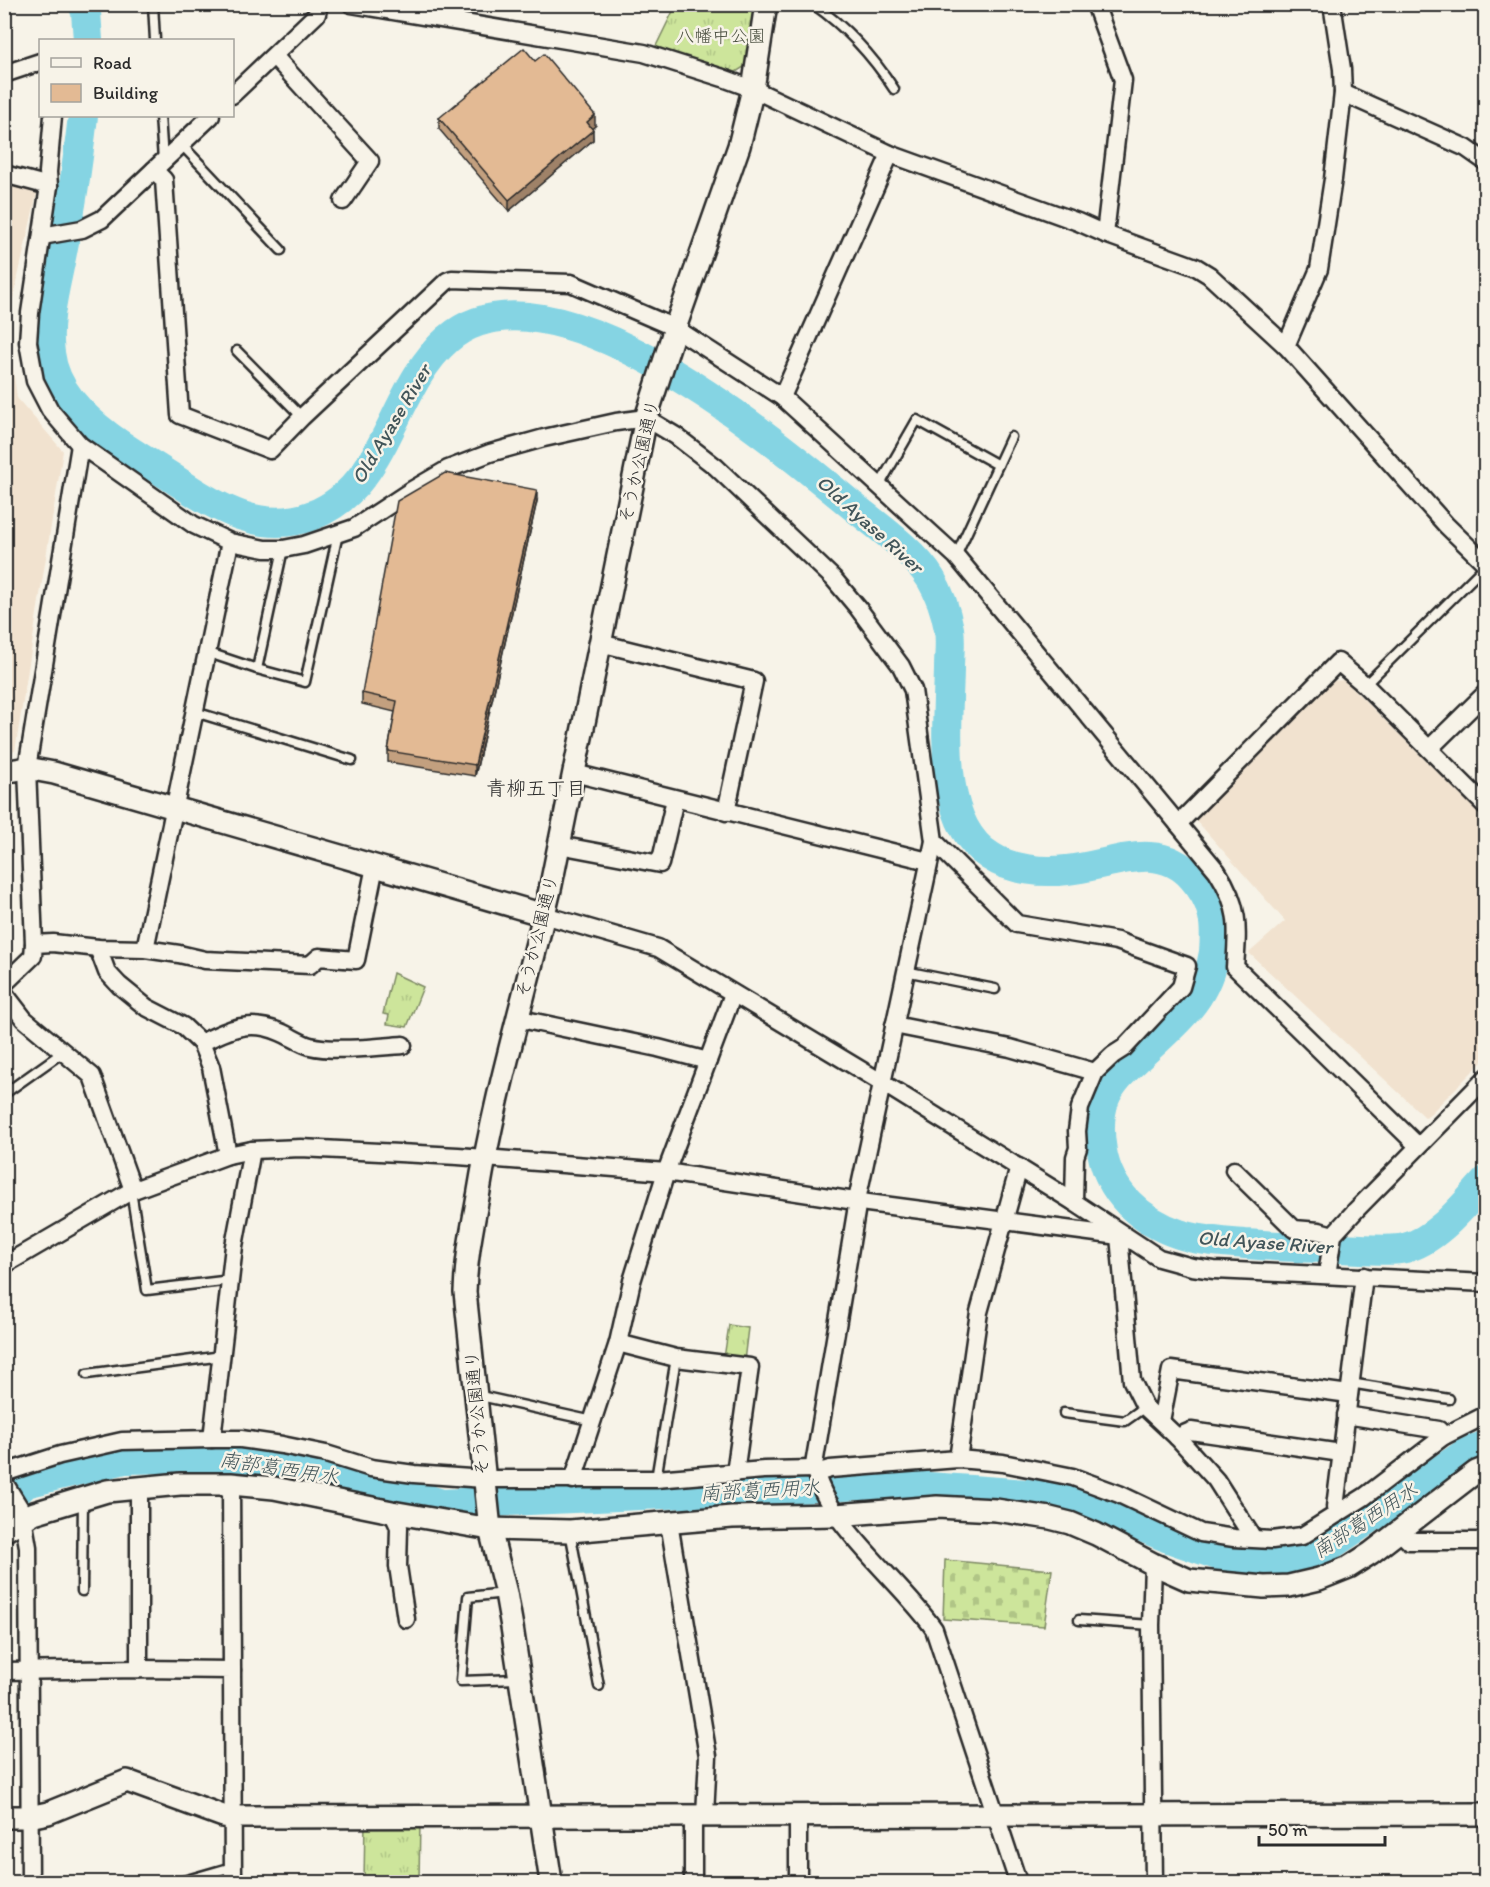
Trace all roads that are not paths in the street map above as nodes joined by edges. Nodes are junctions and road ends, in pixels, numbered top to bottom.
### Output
1 (153, 4) edge
2 (319, 4) edge
3 (351, 4) edge
4 (766, 4) edge
5 (813, 4) edge
6 (1095, 4) edge
7 (1332, 4) edge
8 (155, 39) edge
9 (274, 56) junction
10 (39, 62) edge
11 (4, 74) edge
12 (894, 89) dead end
13 (753, 90) junction
14 (234, 93) edge
15 (1342, 93) junction
16 (52, 117) edge
17 (160, 117) edge
18 (210, 117) edge
19 (181, 144) junction
20 (890, 154) junction
21 (1485, 162) edge
22 (158, 166) junction
23 (4, 174) edge
24 (49, 186) junction
25 (343, 201) dead end
26 (1105, 234) junction
27 (47, 236) junction
28 (281, 250) dead end
29 (673, 334) junction
30 (1286, 346) junction
31 (237, 351) dead end
32 (782, 397) junction
33 (648, 410) junction
34 (302, 417) junction
35 (1011, 437) dead end
36 (80, 445) junction
37 (998, 465) junction
38 (879, 486) junction
39 (338, 534) junction
40 (230, 542) junction
41 (283, 549) junction
42 (956, 556) junction
43 (1485, 564) edge
44 (600, 644) junction
45 (206, 652) junction
46 (257, 669) junction
47 (1365, 685) junction
48 (1485, 693) edge
49 (195, 712) junction
50 (1429, 749) junction
51 (352, 760) dead end
52 (27, 768) junction
53 (4, 772) edge
54 (574, 773) junction
55 (675, 799) junction
56 (1485, 806) edge
57 (173, 807) junction
58 (726, 812) junction
59 (1178, 824) junction
60 (934, 841) junction
61 (559, 845) junction
62 (928, 861) junction
63 (375, 866) junction
64 (544, 915) junction
65 (34, 944) junction
66 (98, 948) junction
67 (145, 949) junction
68 (905, 971) junction
69 (4, 984) edge
70 (995, 989) dead end
71 (4, 993) edge
72 (732, 994) junction
73 (516, 1018) junction
74 (894, 1025) junction
75 (201, 1043) junction
76 (395, 1043) dead end
77 (63, 1052) junction
78 (708, 1061) junction
79 (1095, 1072) junction
80 (1485, 1078) edge
81 (881, 1082) junction
82 (4, 1094) edge
83 (1418, 1146) junction
84 (252, 1150) junction
85 (228, 1155) junction
86 (484, 1157) junction
87 (1019, 1167) junction
88 (1234, 1170) dead end
89 (666, 1172) junction
90 (132, 1191) junction
91 (858, 1200) junction
92 (1074, 1202) junction
93 (1004, 1221) junction
94 (1334, 1235) junction
95 (1126, 1238) junction
96 (6, 1260) edge
97 (1327, 1275) junction
98 (1364, 1276) junction
99 (231, 1280) junction
100 (1485, 1283) edge
101 (618, 1343) junction
102 (222, 1356) junction
103 (676, 1358) junction
104 (87, 1374) dead end
105 (1350, 1388) junction
106 (476, 1395) junction
107 (1449, 1399) dead end
108 (1145, 1407) junction
109 (1064, 1413) dead end
110 (1346, 1415) junction
111 (1485, 1415) edge
112 (593, 1421) junction
113 (1161, 1421) junction
114 (1444, 1436) junction
115 (1177, 1437) junction
116 (212, 1439) junction
117 (1341, 1453) junction
118 (958, 1460) junction
119 (1485, 1468) edge
120 (815, 1471) junction
121 (4, 1473) edge
122 (735, 1473) junction
123 (656, 1479) junction
124 (573, 1480) junction
125 (484, 1483) junction
126 (231, 1484) junction
127 (4, 1487) edge
128 (139, 1488) junction
129 (83, 1499) junction
130 (834, 1511) junction
131 (392, 1512) junction
132 (1339, 1513) junction
133 (21, 1514) junction
134 (669, 1523) junction
135 (489, 1524) junction
136 (570, 1531) junction
137 (1399, 1531) junction
138 (4, 1532) edge
139 (1253, 1538) junction
140 (1485, 1541) edge
141 (1153, 1564) junction
142 (82, 1592) dead end
143 (506, 1593) junction
144 (406, 1619) dead end
145 (1079, 1620) dead end
146 (1152, 1625) junction
147 (139, 1669) junction
148 (232, 1670) junction
149 (4, 1671) edge
150 (29, 1671) junction
151 (521, 1679) junction
152 (599, 1686) dead end
153 (798, 1814) junction
154 (995, 1814) junction
155 (1485, 1814) edge
156 (699, 1815) junction
157 (1154, 1815) junction
158 (232, 1816) junction
159 (541, 1816) junction
160 (4, 1817) edge
161 (29, 1817) junction
162 (232, 1875) edge
163 (30, 1882) edge
164 (180, 1882) edge
165 (551, 1882) edge
166 (693, 1882) edge
167 (798, 1882) edge
168 (1018, 1882) edge
169 (1154, 1882) edge

1 - 8 lane
2 - 9 street
3 - 13 street
4 - 13 street, そうか公園通り
5 - 12 lane
6 - 26 street
7 - 15 street
9 - 14 street
9 - 25 street
10 - 11 street
13 - 20 street
13 - 29 street, そうか公園通り
15 - 21 street
15 - 30 street
16 - 24 street
17 - 22 lane
18 - 19 street
19 - 22 street
19 - 28 lane
20 - 26 street
20 - 32 street
22 - 27 street
22 - 34 street
23 - 24 street
24 - 27 street
26 - 30 street
27 - 36 street
29 - 32 street
29 - 33 street, そうか公園通り
29 - 34 street
30 - 43 street
31 - 34 lane
32 - 38 street
33 - 39 street
33 - 44 street, そうか公園通り
33 - 60 street
35 - 37 lane
36 - 40 street
36 - 52 street
37 - 38 lane
37 - 42 lane
38 - 42 street
39 - 41 street
39 - 46 lane
40 - 41 street
40 - 45 street
41 - 46 lane
42 - 59 street
43 - 47 lane
44 - 54 street, そうか公園通り
44 - 58 street
45 - 46 lane
45 - 49 street
47 - 50 street
47 - 59 street
48 - 50 street
49 - 51 lane
49 - 57 street
50 - 56 street
52 - 53 street
52 - 57 street
52 - 65 street
54 - 55 street
54 - 61 street, そうか公園通り
55 - 58 street
55 - 61 street
57 - 63 street
57 - 67 street
58 - 62 street
59 - 83 street
60 - 62 street
60 - 79 street
61 - 64 street, そうか公園通り
62 - 68 street
63 - 64 street
63 - 67 street
64 - 72 street
64 - 73 street, そうか公園通り
65 - 66 street
65 - 69 street
66 - 67 street
66 - 75 street
68 - 70 lane
68 - 74 street
71 - 77 street
72 - 78 street
72 - 81 street
73 - 78 street
73 - 86 street, そうか公園通り
74 - 79 street
74 - 81 street
75 - 76 street
75 - 85 street
77 - 82 lane
77 - 90 street
78 - 89 street
79 - 92 street
80 - 83 street
81 - 87 street
81 - 91 street
83 - 94 street
84 - 85 street
84 - 86 street
84 - 99 street
85 - 90 street
86 - 89 street
86 - 106 street, そうか公園通り
87 - 92 street
87 - 93 street
88 - 94 street
89 - 91 street
89 - 101 street
90 - 96 street
90 - 99 lane
91 - 93 street
91 - 120 street
92 - 95 street
93 - 95 street
93 - 118 street
94 - 97 street
95 - 97 street
95 - 108 street
97 - 98 street
98 - 100 street
98 - 105 street
99 - 102 street
101 - 103 street
101 - 112 street
102 - 104 lane
102 - 116 street
103 - 122 street
103 - 123 lane
105 - 107 lane
105 - 110 street
105 - 113 street
106 - 112 lane
106 - 125 street, そうか公園通り
108 - 109 lane
108 - 113 street
110 - 114 street
110 - 117 street
111 - 114 street
112 - 124 street
113 - 115 street
114 - 132 street
115 - 117 street
115 - 139 street
116 - 121 street
116 - 125 street
117 - 132 street
118 - 120 street
118 - 139 street
119 - 137 street
120 - 122 street
120 - 130 street
122 - 123 street
123 - 124 street
124 - 125 street
125 - 135 street, そうか公園通り
126 - 128 street
126 - 131 street
126 - 148 street
127 - 133 street
128 - 129 street
128 - 147 street
129 - 133 street
129 - 142 lane
130 - 134 street
130 - 141 street
130 - 154 street
131 - 135 street
131 - 144 street
132 - 139 street
133 - 138 street
133 - 150 street
134 - 136 street
134 - 156 street
135 - 136 street
135 - 143 street, そうか公園通り
136 - 152 lane
137 - 140 street
137 - 141 street
141 - 146 street
143 - 151 street, そうか公園通り
143 - 151 lane
145 - 146 lane
146 - 157 street
147 - 148 street
147 - 150 street
148 - 158 street
149 - 150 street
150 - 161 street
151 - 159 street, そうか公園通り
153 - 154 street
153 - 156 street
153 - 167 street
154 - 157 street
154 - 168 street
155 - 157 street
156 - 159 street
156 - 166 street
157 - 169 street
158 - 159 street
158 - 161 street
158 - 162 street
159 - 165 street, そうか公園通り
160 - 161 street
161 - 163 street
162 - 164 lane

